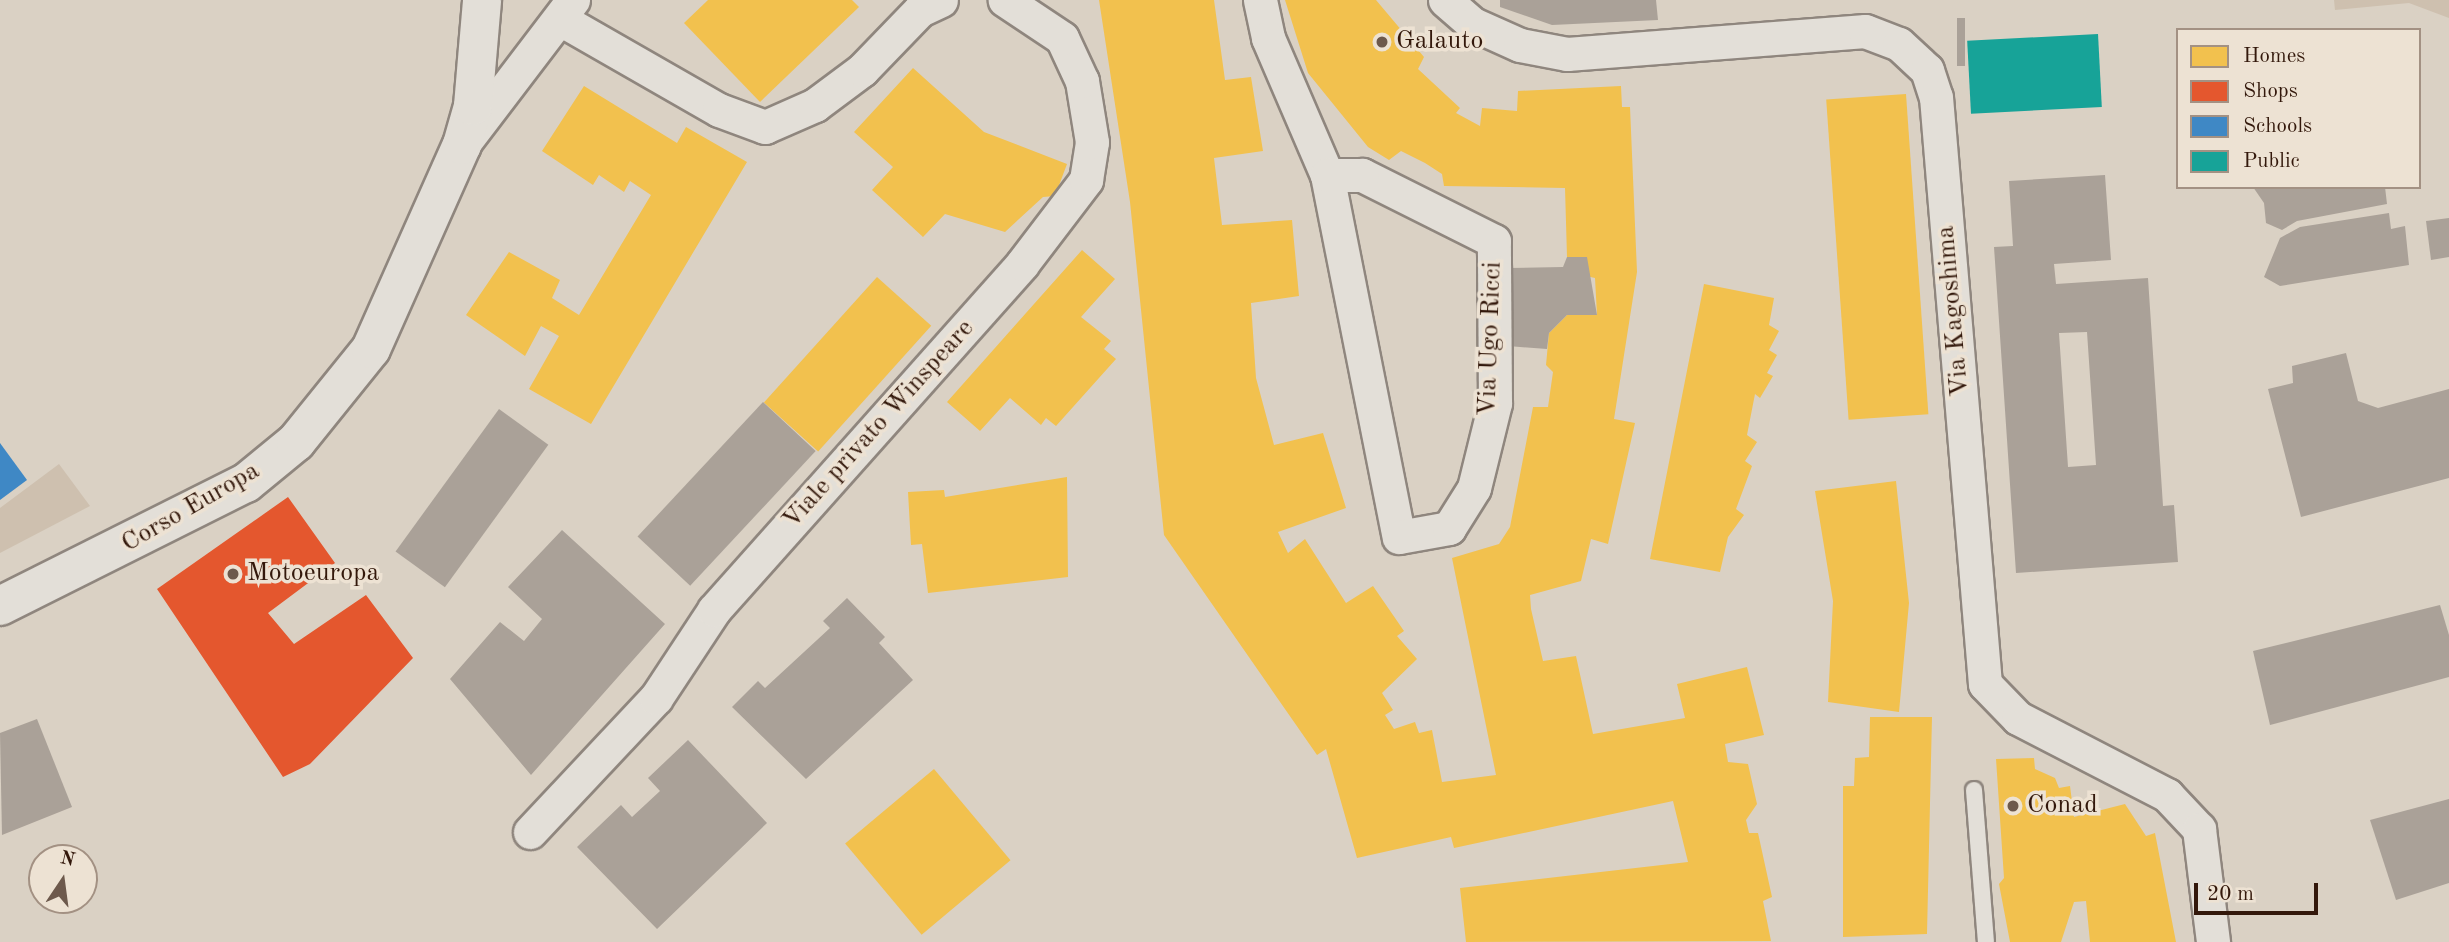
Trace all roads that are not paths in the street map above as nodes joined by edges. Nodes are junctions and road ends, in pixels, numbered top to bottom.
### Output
1 (482, 0) edge
2 (941, 0) edge
3 (1005, 0) edge
4 (1260, 0) edge
5 (1445, 0) edge
6 (567, 9) edge
7 (462, 145) junction
8 (1327, 175) junction
9 (0, 606) edge
10 (1974, 790) dead end
11 (530, 832) dead end
12 (1986, 942) edge
13 (2213, 942) edge

1 - 7 main road, Corso Europa
2 - 6 street
3 - 11 street, Viale privato Winspeare
4 - 8 street, Via Ugo Ricci
5 - 13 street, Via Kagoshima
6 - 7 street
7 - 9 main road, Corso Europa
8 - 8 street, Via Ugo Ricci
10 - 12 lane

